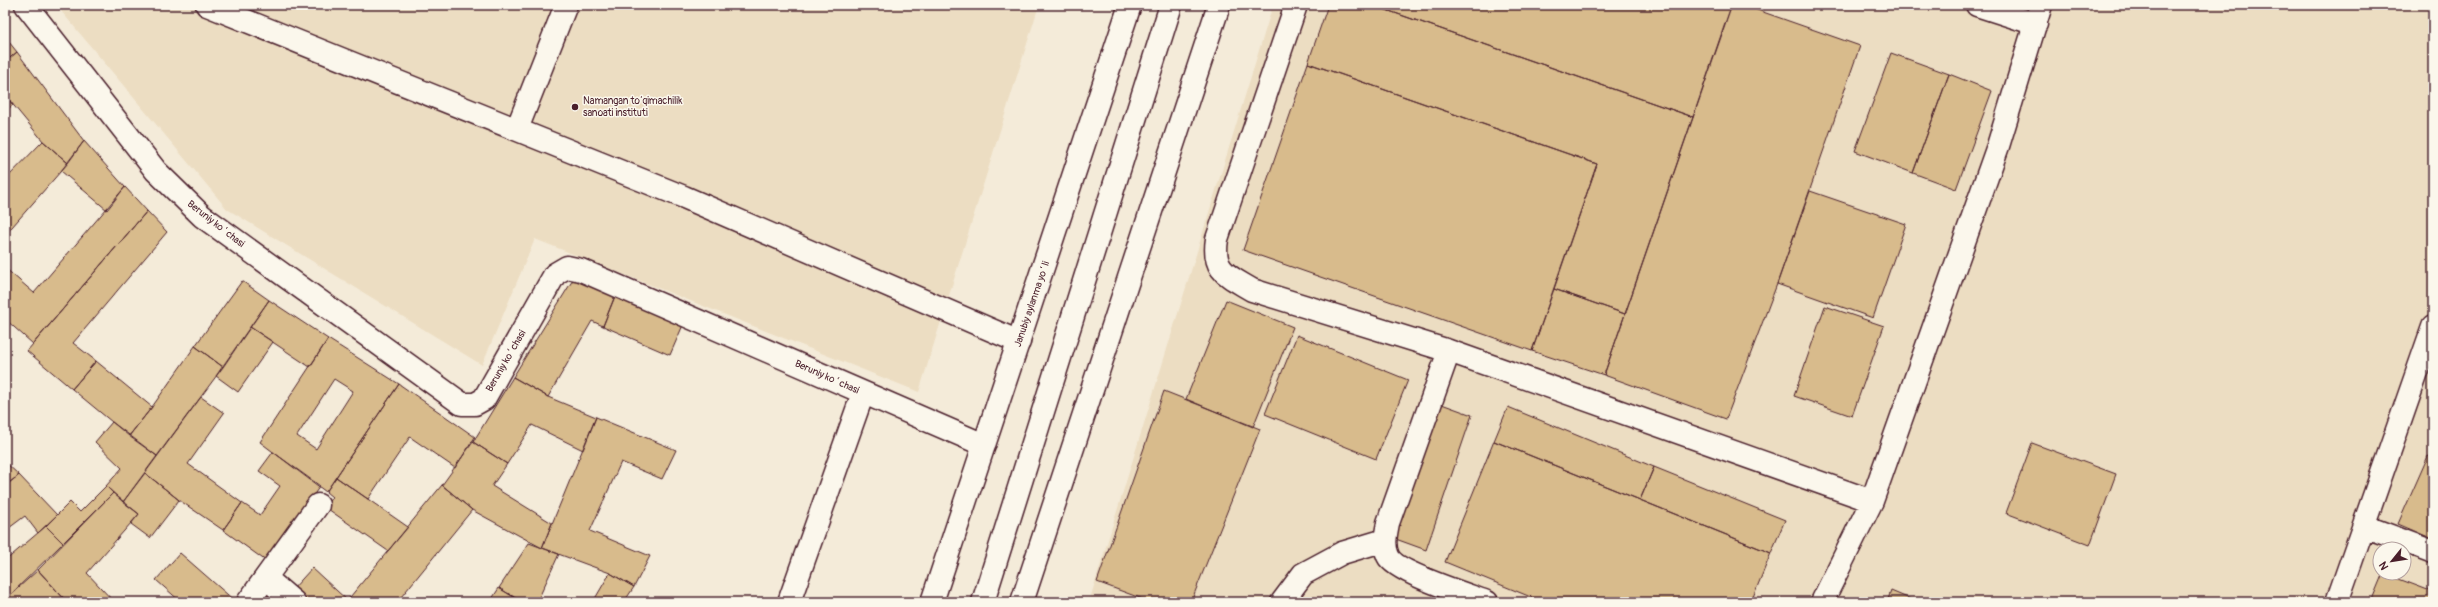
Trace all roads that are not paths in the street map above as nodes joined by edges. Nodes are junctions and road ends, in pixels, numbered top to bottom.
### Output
1 (26, 5) edge
2 (207, 5) edge
3 (566, 5) edge
4 (1130, 5) edge
5 (1171, 5) edge
6 (1219, 5) edge
7 (1296, 5) edge
8 (1977, 5) edge
9 (2039, 14) edge
10 (517, 129) junction
11 (2433, 327) edge
12 (1019, 342) junction
13 (1449, 351) junction
14 (863, 393) junction
15 (984, 445) junction
16 (1872, 501) junction
17 (318, 505) dead end
18 (2364, 526) junction
19 (1385, 540) junction
20 (2433, 552) edge
21 (266, 578) junction
22 (248, 602) edge
23 (294, 602) edge
24 (788, 602) edge
25 (932, 602) edge
26 (983, 602) edge
27 (1022, 602) edge
28 (1282, 602) edge
29 (1487, 602) edge
30 (1822, 602) edge
31 (2337, 602) edge

1 - 14 main road, Beruniy koʻchasi
2 - 10 main road
3 - 10 main road
4 - 12 main road, Janubiy aylanma yoʻli
5 - 26 main road
6 - 27 main road
7 - 13 main road
8 - 9 main road
9 - 16 main road
10 - 12 main road
11 - 18 main road
12 - 15 main road, Janubiy aylanma yoʻli
13 - 16 main road
13 - 19 main road
14 - 15 main road, Beruniy koʻchasi
14 - 24 main road
15 - 25 main road, Janubiy aylanma yoʻli
16 - 30 main road
17 - 21 main road
18 - 20 main road
18 - 31 main road
19 - 28 main road
19 - 29 main road
21 - 22 main road
21 - 23 main road

